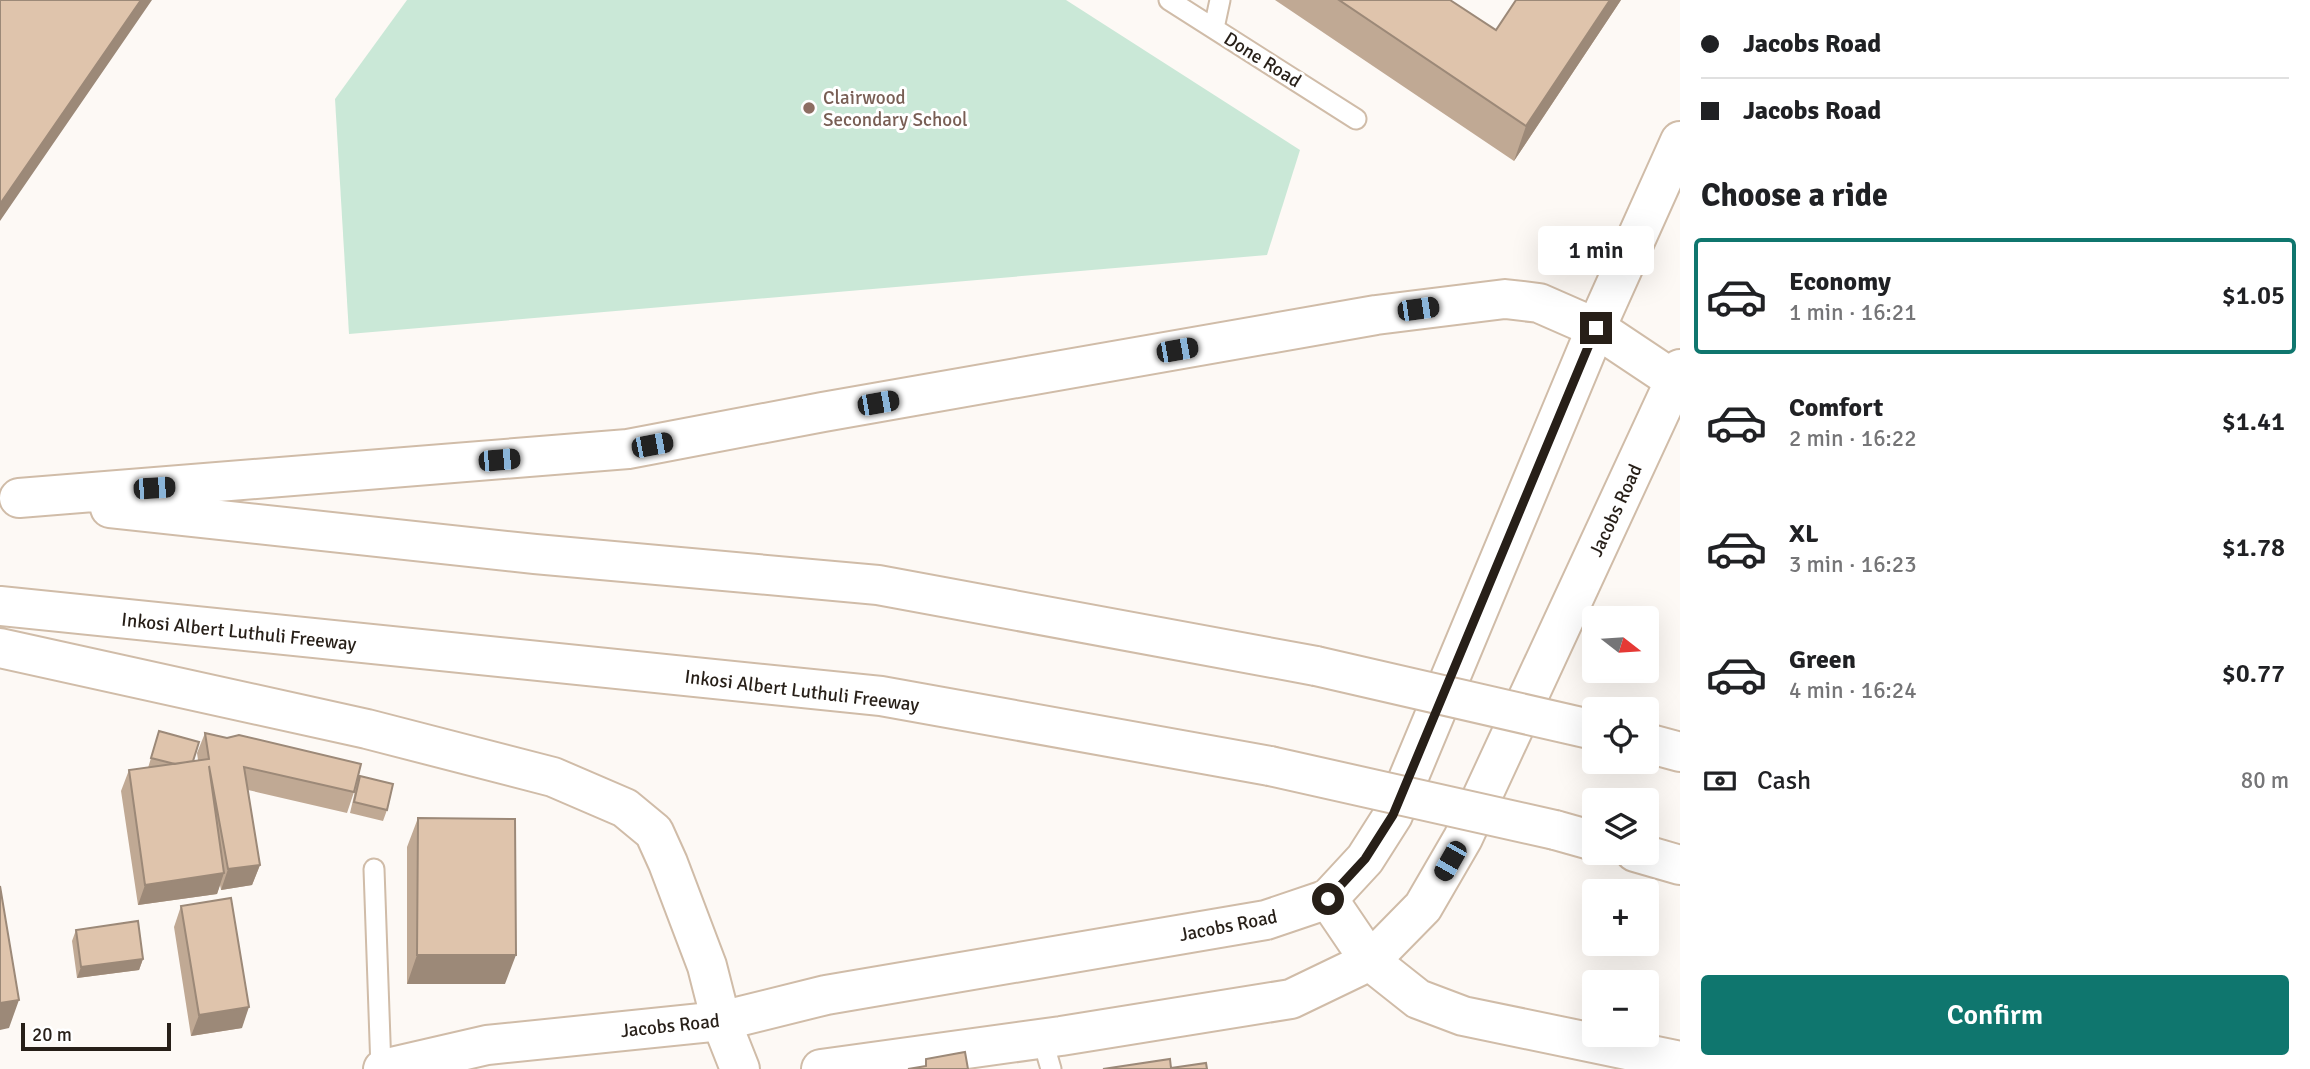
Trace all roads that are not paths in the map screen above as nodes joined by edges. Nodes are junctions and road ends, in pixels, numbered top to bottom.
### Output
1 (1169, 0) edge
2 (1220, 0) edge
3 (1214, 28) junction
4 (1356, 119) dead end
5 (1680, 141) edge
6 (1596, 328) junction
7 (1678, 378) edge
8 (10, 498) edge
9 (0, 606) edge
10 (0, 648) edge
11 (1582, 727) edge
12 (1659, 746) edge
13 (1680, 752) edge
14 (1582, 838) edge
15 (1659, 858) edge
16 (1680, 864) edge
17 (374, 869) dead end
18 (1328, 899) junction
19 (1370, 961) junction
20 (721, 1021) junction
21 (1047, 1054) edge
22 (964, 1059) edge
23 (1680, 1060) edge
24 (382, 1069) edge
25 (740, 1069) edge
26 (821, 1069) edge

1 - 3 lane, Done Road
2 - 3 lane
3 - 4 lane, Done Road
5 - 6 main road, Jacobs Road
6 - 7 main road
6 - 8 main road
6 - 18 main road, Jacobs Road
7 - 19 main road, Jacobs Road
8 - 11 main road, bridge
9 - 14 main road, Inkosi Albert Luthuli Freeway, bridge
10 - 20 main road
12 - 13 main road
15 - 16 main road
17 - 24 lane
18 - 19 main road
18 - 20 main road, Jacobs Road
19 - 21 main road, Jacobs Road
19 - 23 main road
20 - 24 main road, Jacobs Road
20 - 25 main road
21 - 22 main road, Jacobs Road
22 - 26 main road, Jacobs Road

